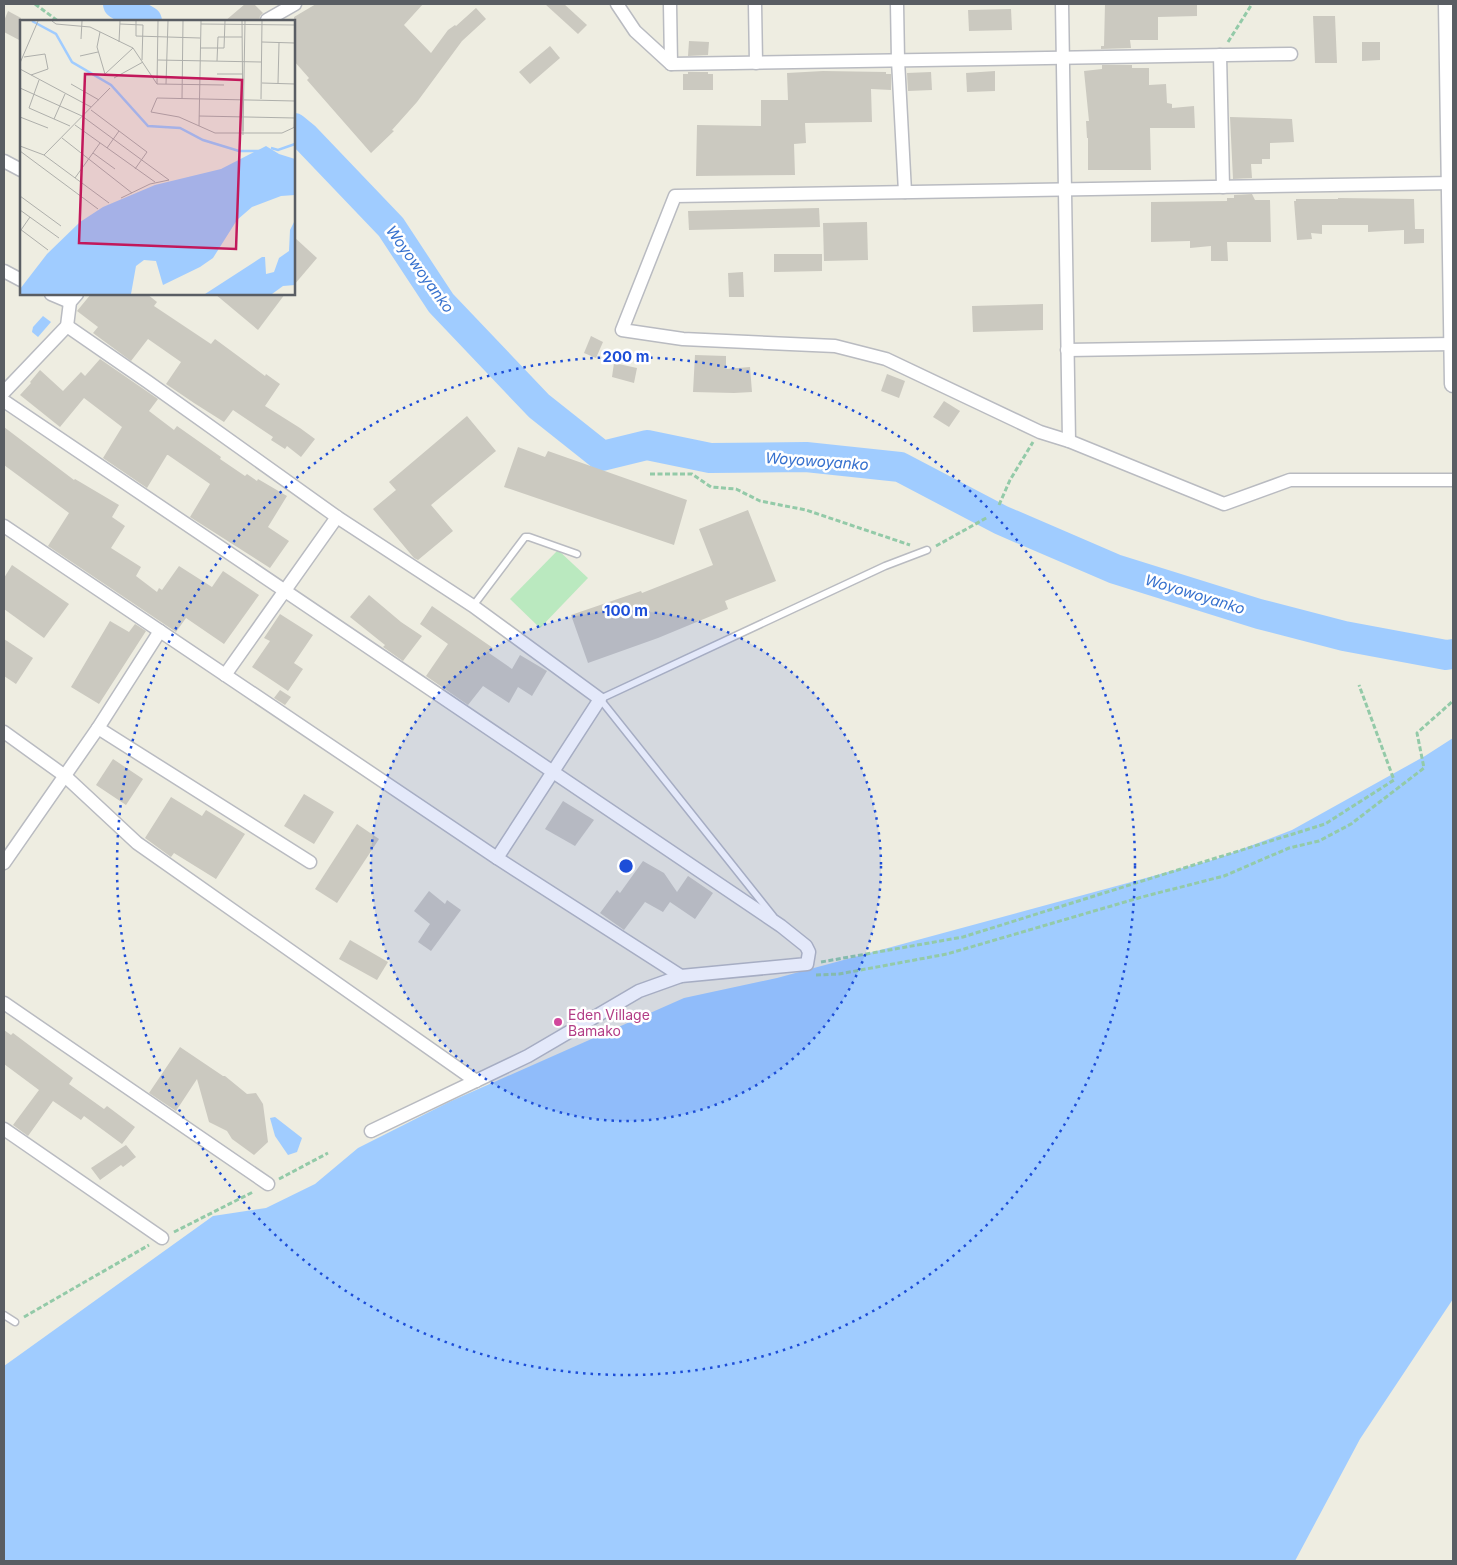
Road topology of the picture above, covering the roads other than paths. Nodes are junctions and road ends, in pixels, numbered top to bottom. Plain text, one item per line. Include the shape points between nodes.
1 (294, 4) edge
2 (617, 4) edge
3 (670, 4) edge
4 (755, 4) edge
5 (897, 4) edge
6 (1062, 4) edge
7 (1447, 4) edge
8 (267, 20) dead end
9 (1291, 54) dead end
10 (1220, 55) junction
11 (1063, 58) junction
12 (898, 60) junction
13 (756, 63) junction
14 (671, 64) junction
15 (4, 161) edge
16 (20, 169) edge
17 (1452, 183) edge
18 (1222, 187) junction
19 (1065, 189) junction
20 (905, 192) junction
21 (4, 271) edge
22 (20, 279) edge
23 (57, 295) edge
24 (74, 298) edge
25 (67, 326) junction
26 (1453, 344) edge
27 (1067, 350) junction
28 (1453, 384) edge
29 (4, 392) edge
30 (4, 401) edge
31 (1069, 441) junction
32 (1453, 480) edge
33 (337, 517) junction
34 (4, 526) edge
35 (927, 550) road end
36 (577, 554) dead end
37 (284, 590) junction
38 (473, 606) junction
39 (160, 631) junction
40 (225, 675) junction
41 (600, 699) junction
42 (98, 728) junction
43 (4, 732) edge
44 (553, 772) junction
45 (65, 776) junction
46 (496, 858) junction
47 (310, 862) dead end
48 (4, 864) edge
49 (781, 926) junction
50 (681, 976) junction
51 (4, 1003) edge
52 (476, 1081) junction
53 (4, 1128) edge
54 (372, 1131) dead end
55 (268, 1184) dead end
56 (162, 1238) dead end
57 (4, 1315) edge
58 (15, 1322) dead end

1 - 8 street
2 - 14 street via 635,31
3 - 14 street
4 - 13 street
5 - 12 street
6 - 11 street
7 - 17 street
9 - 10 street
10 - 11 street
10 - 18 street
11 - 12 street
11 - 19 street
12 - 13 street
12 - 20 street
13 - 14 street
15 - 16 street
17 - 18 street
17 - 26 street
18 - 19 street
19 - 20 street
19 - 27 street
20 - 31 street via 675,196 622,330 683,339 835,346 886,359 1040,432
21 - 22 street
23 - 24 street
24 - 25 street
25 - 29 street
25 - 33 street
26 - 27 street
26 - 28 street
27 - 31 street
30 - 37 street
31 - 32 street via 1224,504 1290,480
33 - 37 street
33 - 38 street
34 - 39 street
35 - 41 lane via 885,566
36 - 38 lane via 525,537
37 - 40 street
37 - 44 street
38 - 41 street
39 - 40 street
39 - 42 street
40 - 46 street
41 - 44 street
41 - 49 lane
42 - 45 street
42 - 47 street
43 - 45 street
44 - 46 street
44 - 49 street
45 - 48 street
45 - 52 street via 137,843
46 - 50 street
49 - 50 street via 806,946 809,952 807,964
50 - 52 street via 639,991 528,1056
51 - 55 street
52 - 54 street
53 - 56 street
57 - 58 lane

